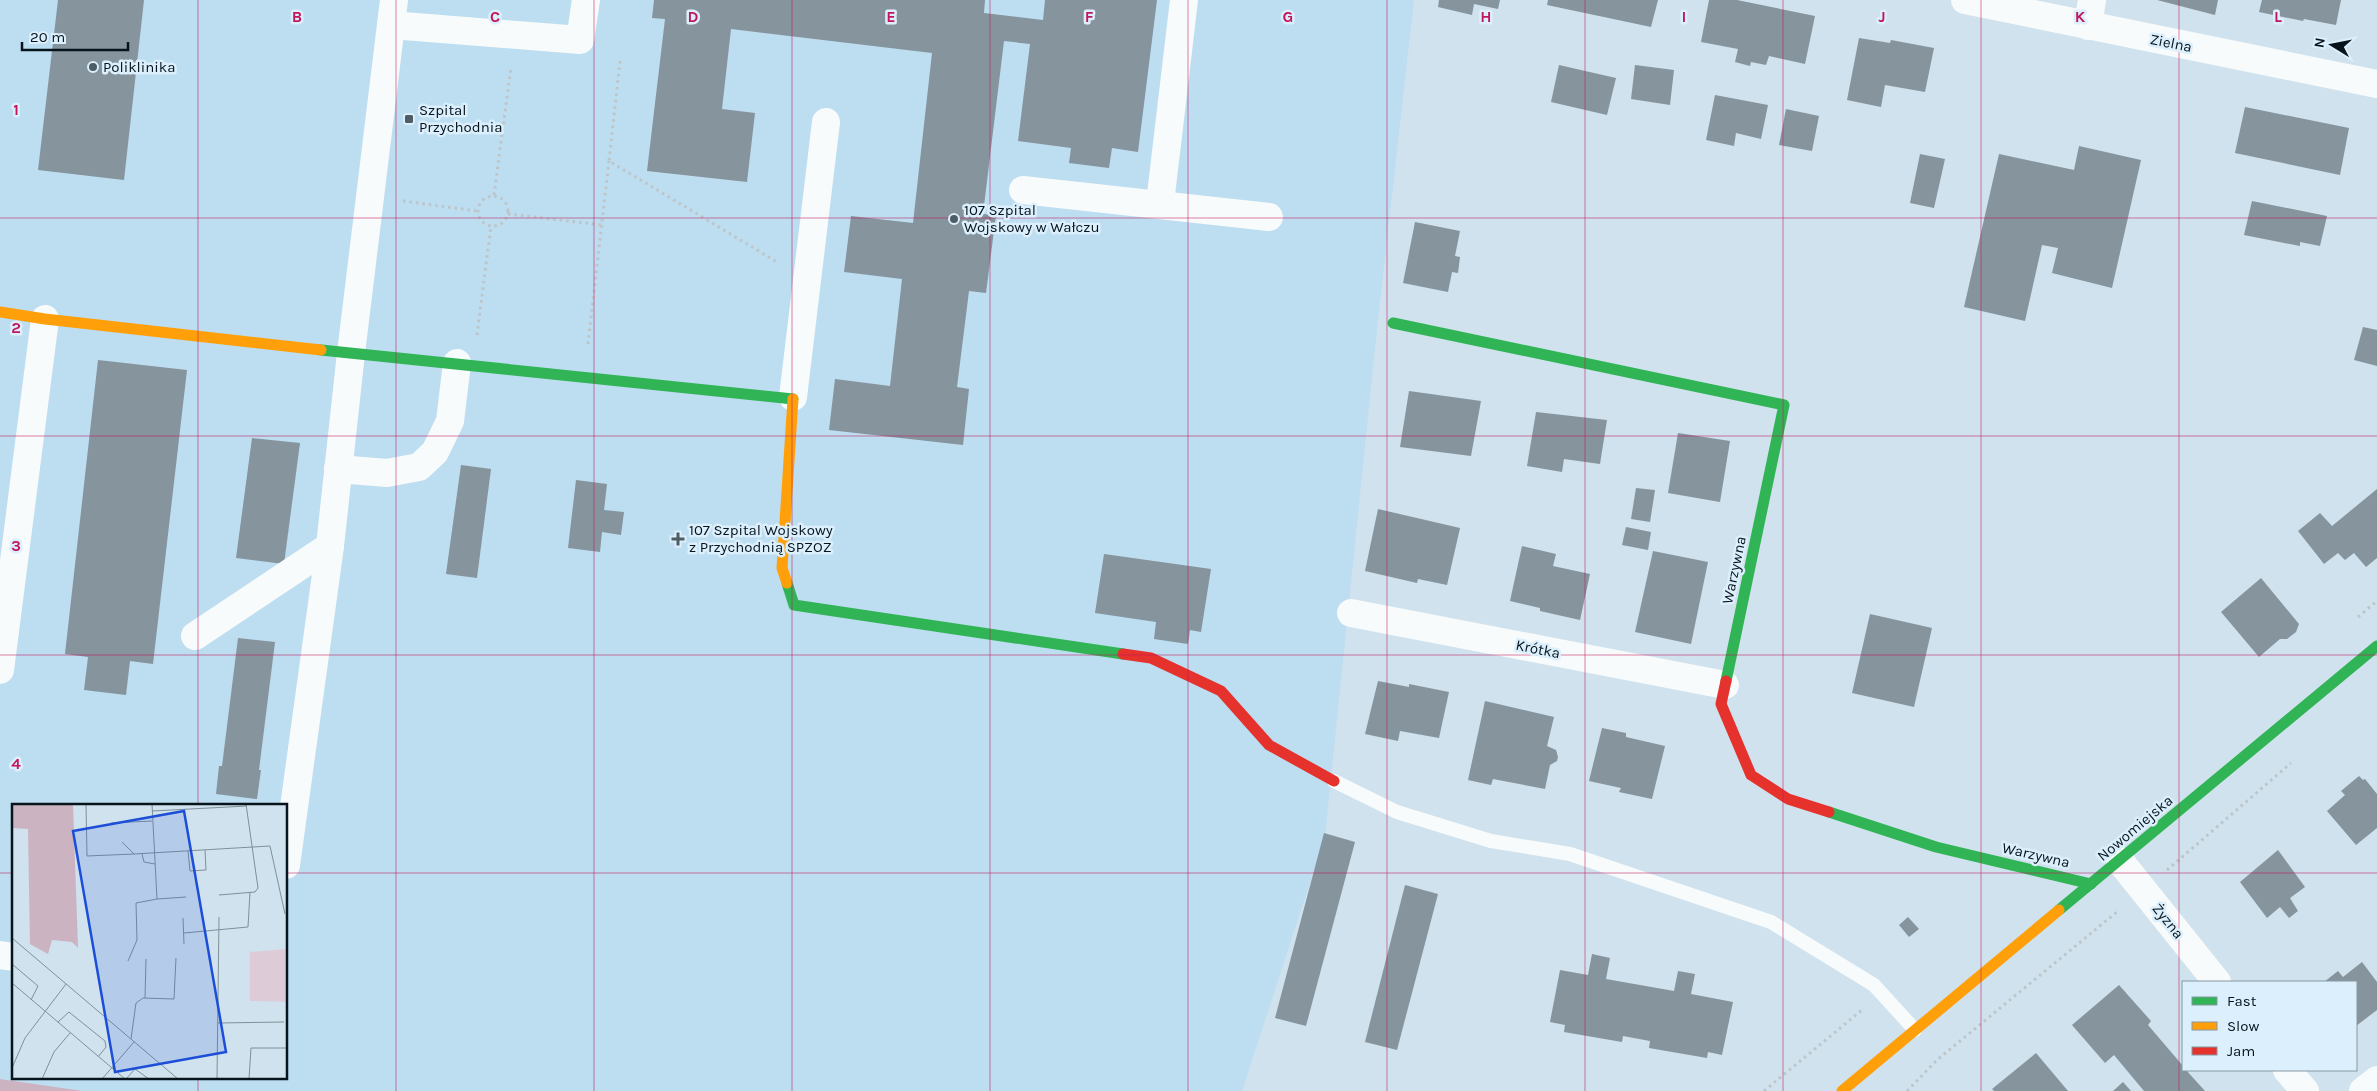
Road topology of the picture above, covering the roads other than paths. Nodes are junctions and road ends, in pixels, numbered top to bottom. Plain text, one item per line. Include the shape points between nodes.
1 (586, 0) edge
2 (1184, 0) edge
3 (1965, 0) edge
4 (393, 13) edge
5 (2090, 13) edge
6 (2377, 84) edge
7 (826, 122) dead end
8 (1023, 190) dead end
9 (1160, 203) junction
10 (1269, 217) dead end
11 (0, 312) edge
12 (45, 319) junction
13 (1393, 324) dead end
14 (351, 353) junction
15 (465, 364) junction
16 (793, 397) junction
17 (338, 469) junction
18 (330, 546) junction
19 (1351, 613) dead end
20 (195, 636) dead end
21 (2377, 646) edge
22 (0, 670) edge
23 (1725, 685) junction
24 (1334, 781) joint
25 (288, 851) edge
26 (2120, 860) junction
27 (2091, 884) junction
28 (2216, 981) edge
29 (1915, 1030) junction
30 (2289, 1071) edge
31 (2377, 1080) edge
32 (1842, 1091) edge
33 (2304, 1091) edge
34 (2363, 1091) edge

1 - 4 street via 580,40 515,35
2 - 9 street
3 - 5 street, Zielna
4 - 14 street
5 - 6 street, Zielna
7 - 16 street
8 - 9 street
9 - 10 street
11 - 12 street
12 - 14 street
12 - 22 street
13 - 23 street, Warzywna via 1784,405
14 - 15 street
14 - 17 street
15 - 16 street
15 - 17 street via 450,421 435,452 419,467 387,473
16 - 24 street via 782,568 794,606 1152,658 1221,691 1269,745
17 - 18 street
18 - 20 street
18 - 25 street
19 - 23 street, Krótka
21 - 26 street, Nowomiejska
23 - 27 street, Warzywna via 1721,704 1751,775 1788,800 1936,847
24 - 29 lane via 1397,812 1491,842 1570,854 1771,922 1874,985
26 - 27 street, Nowomiejska
26 - 28 street, Żyzna
27 - 29 street, Nowomiejska
29 - 32 street, Nowomiejska
30 - 33 street
31 - 34 street

